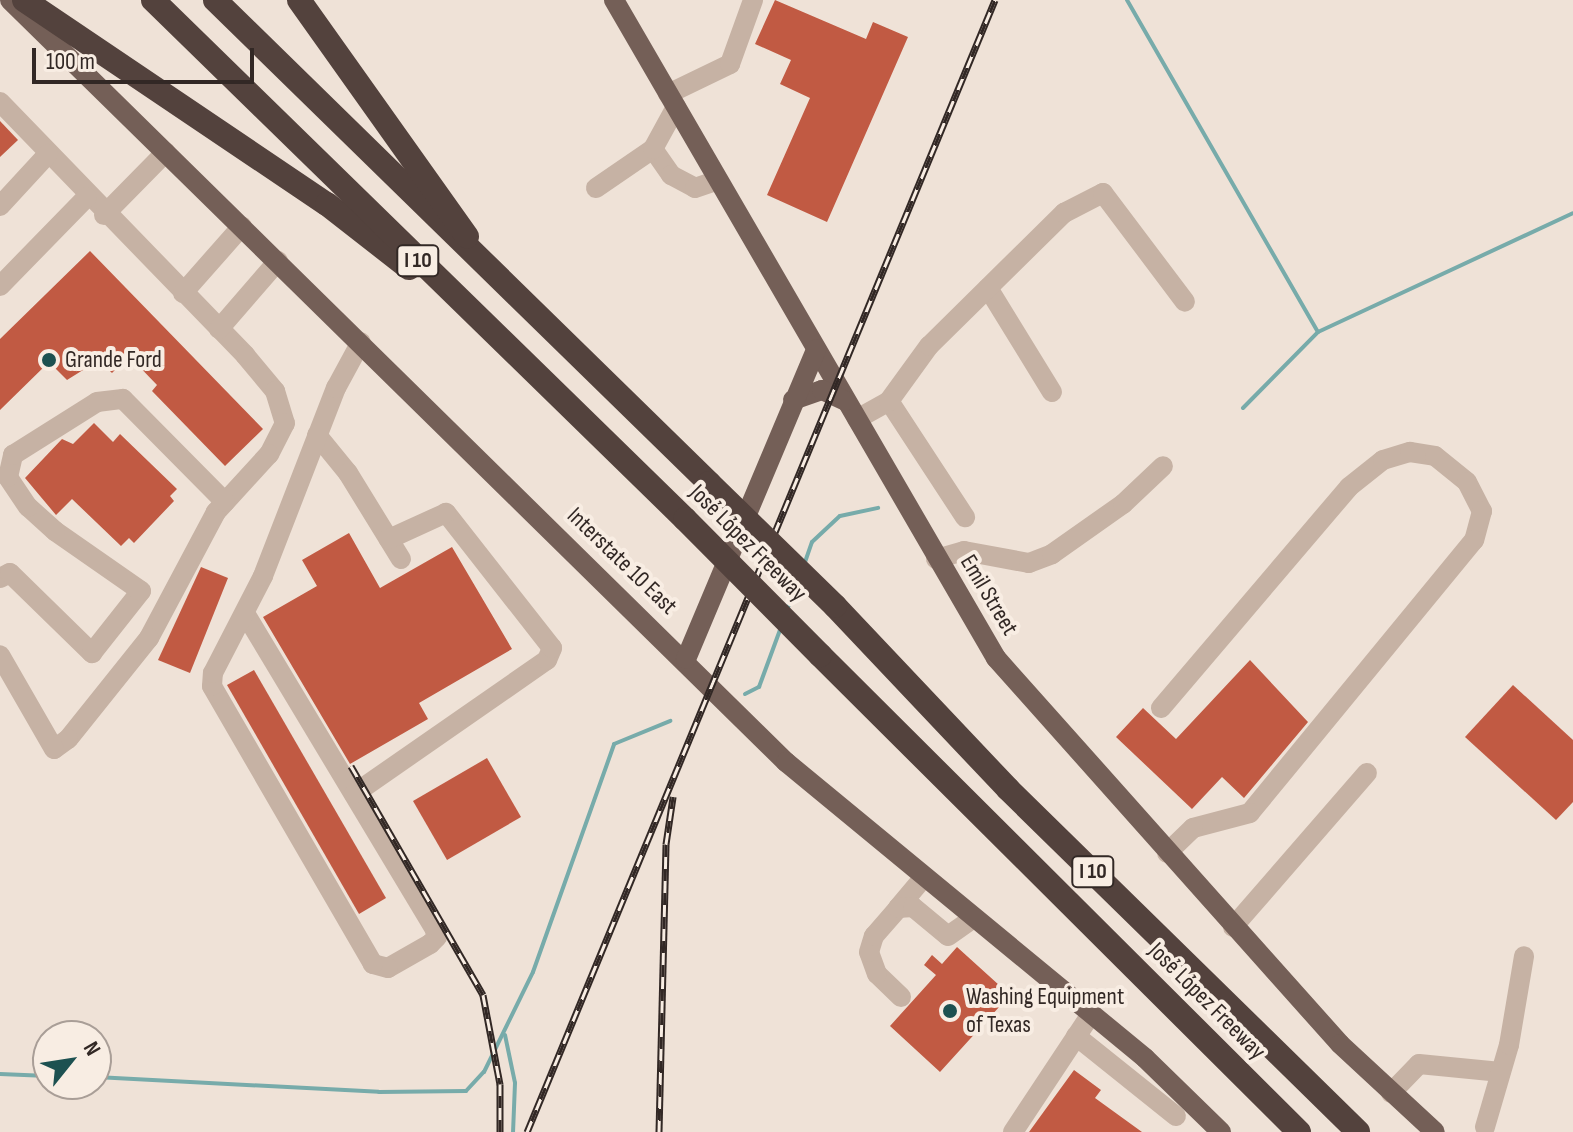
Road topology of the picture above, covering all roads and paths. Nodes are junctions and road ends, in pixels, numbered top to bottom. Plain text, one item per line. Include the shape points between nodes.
1 (10, 0) edge
2 (24, 0) edge
3 (153, 0) edge
4 (215, 0) edge
5 (299, 0) edge
6 (614, 0) edge
7 (753, 0) edge
8 (672, 101) junction
9 (0, 102) edge
10 (653, 149) junction
11 (166, 152) junction
12 (48, 154) junction
13 (718, 180) junction
14 (596, 188) dead end
15 (87, 197) junction
16 (0, 206) edge
17 (104, 215) junction
18 (242, 226) junction
19 (278, 261) junction
20 (2, 279) edge
21 (500, 284) junction
22 (988, 288) junction
23 (183, 293) junction
24 (1185, 302) dead end
25 (465, 306) junction
26 (219, 329) junction
27 (361, 342) junction
28 (816, 349) junction
29 (1052, 392) dead end
30 (793, 400) junction
31 (889, 401) junction
32 (852, 410) junction
33 (317, 435) junction
34 (1163, 466) dead end
35 (225, 502) junction
36 (965, 517) dead end
37 (389, 539) junction
38 (401, 559) dead end
39 (936, 559) junction
40 (0, 578) edge
41 (246, 615) junction
42 (0, 655) edge
43 (686, 659) junction
44 (1161, 708) dead end
45 (1367, 773) dead end
46 (354, 794) junction
47 (1167, 853) junction
48 (924, 877) junction
49 (898, 908) junction
50 (974, 918) junction
51 (1233, 927) junction
52 (1524, 956) dead end
53 (901, 997) dead end
54 (1091, 1014) junction
55 (1076, 1036) junction
56 (1501, 1072) junction
57 (1182, 1092) junction
58 (1391, 1093) junction
59 (1173, 1124) edge
60 (1481, 1130) edge
61 (1013, 1132) edge
62 (1221, 1132) edge
63 (1299, 1132) edge
64 (1358, 1132) edge
65 (1435, 1132) edge

1 - 11 main road, Interstate 10 East
2 - 25 highway via 327,204
3 - 25 highway, José López Freeway / I 10
4 - 21 highway, José López Freeway / I 10
5 - 21 highway
6 - 8 main road, Emil Street
7 - 8 lane via 730,64
8 - 10 lane
8 - 13 main road, Emil Street
9 - 12 lane
10 - 13 lane via 671,175 695,188
10 - 14 lane
11 - 17 lane
11 - 18 main road, Interstate 10 East
12 - 15 lane
12 - 16 lane
13 - 28 main road, Emil Street
15 - 17 lane
15 - 20 lane
17 - 23 lane
18 - 19 main road, Interstate 10 East
18 - 23 lane
19 - 26 lane
19 - 27 main road, Interstate 10 East
21 - 64 highway, José López Freeway / I 10, bridge via 835,606 1008,789
22 - 24 lane via 1064,213 1103,193
22 - 29 lane
22 - 31 lane via 929,346
23 - 26 lane
25 - 63 highway, José López Freeway / I 10, bridge
26 - 35 lane via 275,391 285,423 269,454
27 - 33 lane
27 - 43 main road, Interstate 10 East
28 - 30 main road
28 - 32 main road, Emil Street
30 - 32 main road via 822,390
30 - 43 main road
31 - 32 lane
31 - 36 lane
32 - 39 main road, Emil Street
33 - 37 lane
33 - 41 lane
34 - 39 lane via 1123,504 1052,554 1029,563 964,551
35 - 40 lane via 123,399 97,402 13,455 8,477 28,507 55,531 141,591 92,653 10,573
35 - 42 lane via 149,638 68,739 54,749
37 - 38 lane
37 - 46 lane via 446,513 552,648 547,660
39 - 47 main road, Emil Street via 1018,686
41 - 46 lane
41 - 46 lane via 213,673 212,686 379,969 437,937
43 - 48 main road, Interstate 10 East via 786,762
44 - 47 lane via 1349,487 1383,460 1410,452 1435,456 1467,482 1482,511 1474,540 1250,813 1193,828
45 - 51 lane
47 - 51 main road, Emil Street
48 - 49 lane
48 - 50 main road, Interstate 10 East
49 - 50 lane via 913,907 948,936
49 - 53 lane via 874,936 869,952 877,974
50 - 54 main road, Interstate 10 East
51 - 58 main road, Emil Street
52 - 56 lane
54 - 55 lane
54 - 57 main road, Interstate 10 East
55 - 59 lane
55 - 61 lane
56 - 58 lane via 1419,1064
56 - 60 lane
57 - 59 lane
57 - 62 main road, Interstate 10 East
58 - 65 main road, Emil Street

